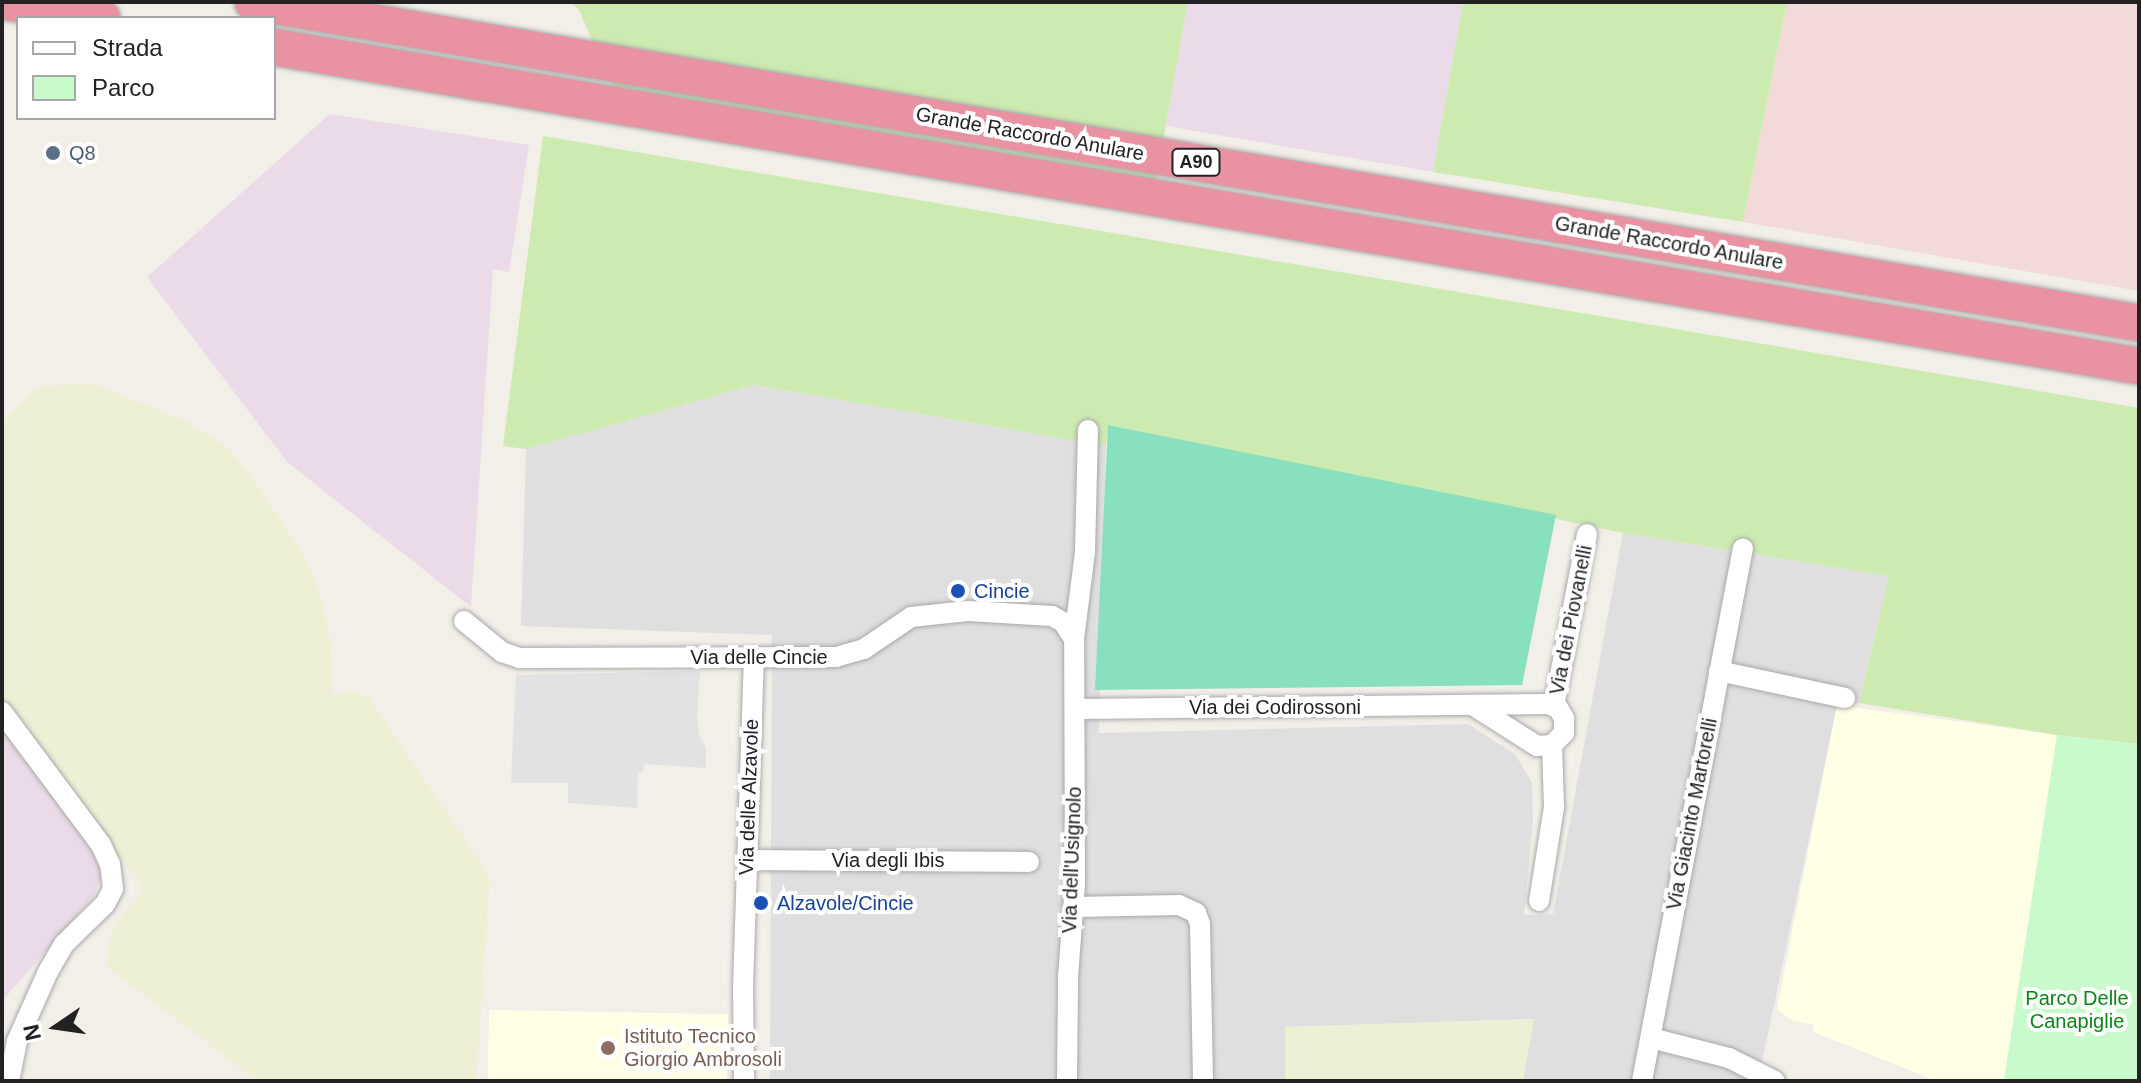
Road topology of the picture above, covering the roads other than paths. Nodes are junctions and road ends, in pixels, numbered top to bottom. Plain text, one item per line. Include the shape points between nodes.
1 (7, 2) edge
2 (253, 2) edge
3 (90, 16) edge
4 (276, 47) edge
5 (2139, 323) edge
6 (2139, 366) edge
7 (1088, 430) dead end
8 (1587, 534) dead end
9 (1743, 548) dead end
10 (464, 621) dead end
11 (1074, 639) junction
12 (754, 657) junction
13 (1719, 671) junction
14 (1845, 698) dead end
15 (1474, 706) junction
16 (1554, 706) junction
17 (1075, 709) junction
18 (2, 712) edge
19 (1552, 745) junction
20 (747, 860) junction
21 (1029, 862) dead end
22 (1539, 901) dead end
23 (1074, 907) junction
24 (1651, 1038) junction
25 (9, 1081) edge
26 (744, 1081) edge
27 (1067, 1081) edge
28 (1203, 1081) edge
29 (1642, 1081) edge
30 (1775, 1081) edge

1 - 3 highway
2 - 5 highway, Grande Raccordo Anulare / A90
4 - 6 highway, Grande Raccordo Anulare / A90
7 - 11 street via 1085,552
8 - 16 street, Via dei Piovanelli
9 - 13 street, Via Giacinto Martorelli
10 - 12 street, Via delle Cincie via 502,652 519,658
11 - 12 street, Via delle Cincie via 1063,622 1044,614 953,612 905,619 871,645 846,655
11 - 17 street, Via dell'Usignolo
12 - 20 street, Via delle Alzavole
13 - 14 street
13 - 24 street, Via Giacinto Martorelli
15 - 16 street, Via dei Codirossoni
15 - 17 street, Via dei Codirossoni
15 - 19 street via 1530,744
16 - 19 street, Via dei Piovanelli via 1565,723 1562,737
17 - 23 street, Via dell'Usignolo
18 - 25 street via 101,845 113,889 105,904 64,944 47,974 17,1041
19 - 22 street via 1554,807
20 - 21 street, Via degli Ibis
20 - 26 street, Via delle Alzavole
23 - 27 street, Via dell'Usignolo
23 - 28 street via 1179,905 1196,913
24 - 29 street, Via Giacinto Martorelli
24 - 30 street via 1729,1058

